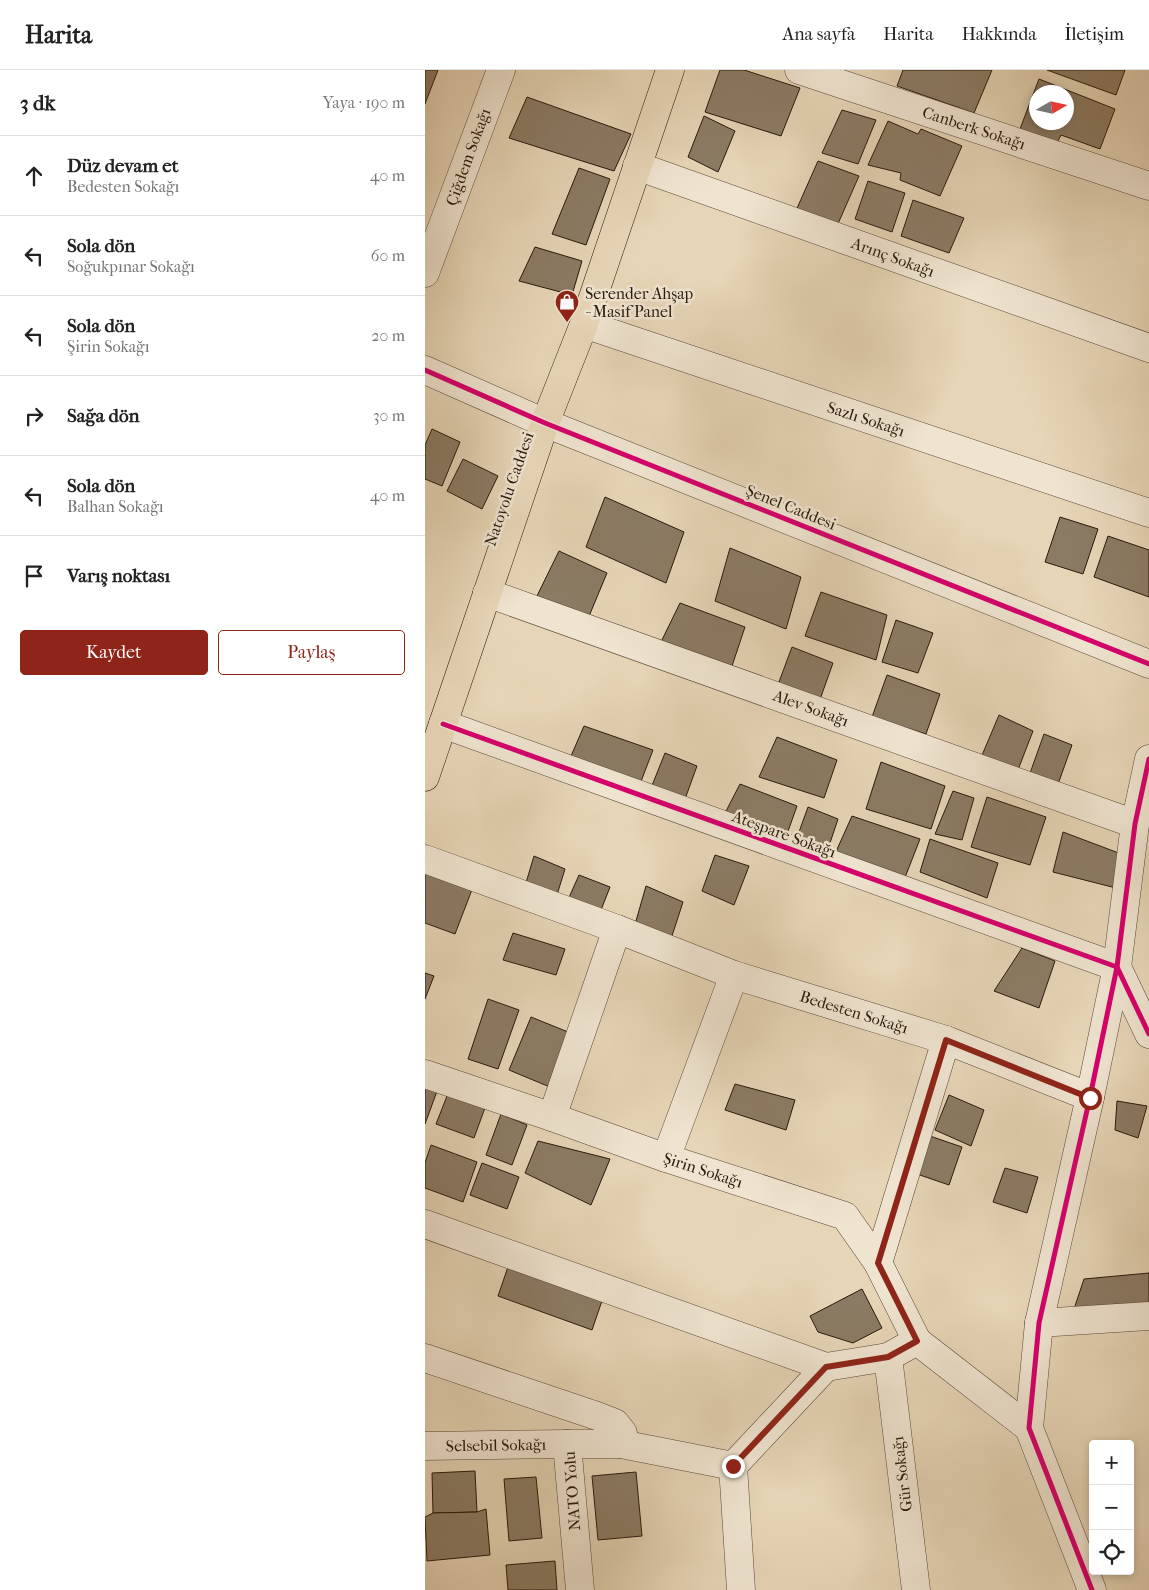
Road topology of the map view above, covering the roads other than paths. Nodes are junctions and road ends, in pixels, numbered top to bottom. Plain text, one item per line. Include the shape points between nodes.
1 (501, 70) edge
2 (671, 70) edge
3 (799, 70) edge
4 (637, 166) junction
5 (1149, 186) edge
6 (425, 273) edge
7 (584, 324) junction
8 (1149, 348) edge
9 (425, 370) edge
10 (545, 423) junction
11 (1149, 513) edge
12 (487, 593) junction
13 (1149, 664) edge
14 (443, 724) junction
15 (1149, 759) edge
16 (425, 777) edge
17 (1135, 824) junction
18 (425, 858) edge
19 (617, 929) junction
20 (1117, 968) junction
21 (734, 974) junction
22 (1149, 1034) edge
23 (946, 1040) junction
24 (425, 1074) edge
25 (1090, 1098) junction
26 (553, 1117) junction
27 (666, 1158) junction
28 (425, 1224) edge
29 (878, 1263) junction
30 (1149, 1316) edge
31 (1039, 1323) junction
32 (917, 1341) junction
33 (888, 1357) junction
34 (425, 1358) edge
35 (826, 1367) junction
36 (1029, 1428) junction
37 (567, 1444) junction
38 (621, 1444) junction
39 (425, 1446) edge
40 (733, 1466) junction
41 (580, 1590) edge
42 (741, 1590) edge
43 (916, 1590) edge
44 (1092, 1590) edge

1 - 6 street, Çiğdem Sokağı
2 - 4 main road, Natoyolu Caddesi
3 - 5 street, Canberk Sokağı
4 - 7 main road, Natoyolu Caddesi
4 - 8 street, Arınç Sokağı
7 - 10 main road, Natoyolu Caddesi
7 - 11 street, Sazlı Sokağı
9 - 10 street, Şenel Caddesi
10 - 12 main road, Natoyolu Caddesi
10 - 13 street, Şenel Caddesi
12 - 14 main road, Natoyolu Caddesi
12 - 17 street, Alev Sokağı
14 - 16 main road, Natoyolu Caddesi
14 - 20 street, Ateşpare Sokağı
15 - 17 street
17 - 20 street
18 - 19 street, Bedesten Sokağı
19 - 21 street, Bedesten Sokağı
19 - 26 street
20 - 22 street
20 - 25 street
21 - 23 street, Bedesten Sokağı
21 - 27 street
23 - 25 street, Bedesten Sokağı
23 - 29 street
24 - 26 street, Şirin Sokağı
25 - 31 street
26 - 27 street, Şirin Sokağı
27 - 29 street, Şirin Sokağı via 845,1216
28 - 35 street
29 - 32 street, Şirin Sokağı
30 - 31 street
31 - 36 street
32 - 33 street
32 - 36 street
33 - 35 street
33 - 43 street, Gür Sokağı
34 - 38 street via 615,1423 623,1433
35 - 40 street
36 - 44 street
37 - 38 street, NATO Yolu
37 - 39 street, Selsebil Sokağı
37 - 41 street, NATO Yolu
38 - 40 street, NATO Yolu
40 - 42 street

